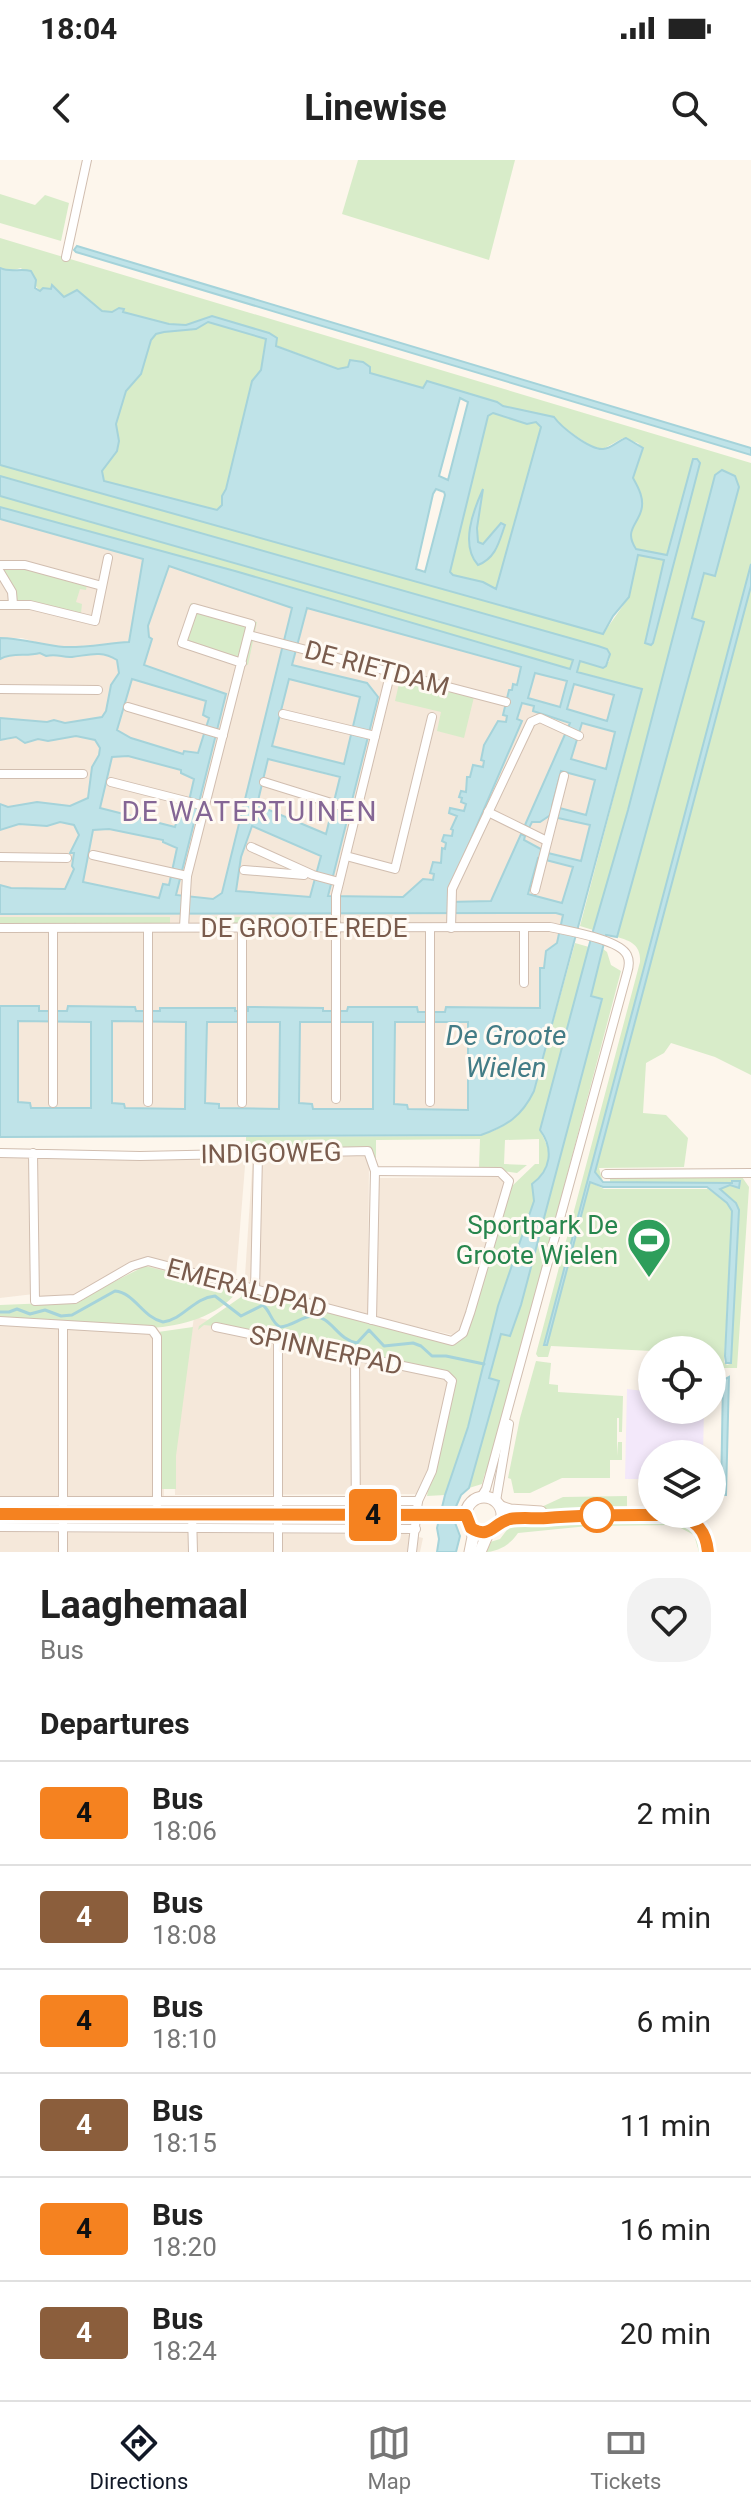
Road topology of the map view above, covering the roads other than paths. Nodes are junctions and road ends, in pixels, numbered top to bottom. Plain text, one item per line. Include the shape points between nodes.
1 (87, 160) edge
2 (66, 257) dead end
3 (108, 558) dead end
4 (0, 565) edge
5 (0, 572) edge
6 (102, 586) junction
7 (13, 604) junction
8 (0, 605) edge
9 (249, 635) junction
10 (242, 663) junction
11 (391, 671) junction
12 (0, 689) edge
13 (98, 690) dead end
14 (506, 702) dead end
15 (128, 707) dead end
16 (283, 714) dead end
17 (432, 717) dead end
18 (220, 734) junction
19 (373, 736) junction
20 (579, 736) dead end
21 (0, 774) edge
22 (83, 774) dead end
23 (564, 776) dead end
24 (111, 782) dead end
25 (264, 782) dead end
26 (203, 806) junction
27 (354, 810) junction
28 (488, 812) junction
29 (546, 845) junction
30 (251, 847) dead end
31 (93, 855) dead end
32 (346, 856) junction
33 (0, 857) edge
34 (67, 858) dead end
35 (244, 870) dead end
36 (313, 875) junction
37 (185, 876) junction
38 (337, 882) junction
39 (535, 890) dead end
40 (337, 922) junction
41 (184, 927) junction
42 (242, 927) junction
43 (0, 928) edge
44 (53, 928) junction
45 (148, 928) junction
46 (451, 928) junction
47 (430, 929) junction
48 (524, 929) junction
49 (524, 983) dead end
50 (336, 1099) dead end
51 (148, 1102) dead end
52 (430, 1102) dead end
53 (53, 1103) dead end
54 (242, 1103) dead end
55 (0, 1153) edge
56 (33, 1153) junction
57 (258, 1155) junction
58 (375, 1171) junction
59 (751, 1173) edge
60 (606, 1174) dead end
61 (255, 1291) junction
62 (372, 1320) junction
63 (0, 1321) edge
64 (63, 1325) junction
65 (216, 1327) dead end
66 (278, 1340) junction
67 (355, 1357) junction
68 (513, 1399) junction
69 (481, 1497) junction
70 (0, 1501) edge
71 (63, 1501) junction
72 (157, 1501) junction
73 (418, 1501) junction
74 (278, 1502) junction
75 (356, 1502) junction
76 (498, 1504) junction
77 (157, 1513) junction
78 (192, 1513) junction
79 (0, 1514) edge
80 (63, 1514) junction
81 (278, 1514) junction
82 (356, 1514) junction
83 (422, 1515) junction
84 (461, 1515) junction
85 (565, 1515) junction
86 (501, 1523) junction
87 (0, 1527) edge
88 (64, 1527) junction
89 (193, 1527) junction
90 (279, 1527) junction
91 (356, 1528) junction
92 (471, 1528) junction
93 (416, 1529) junction
94 (488, 1533) junction
95 (63, 1552) edge
96 (193, 1552) edge
97 (278, 1552) edge
98 (412, 1552) edge
99 (470, 1552) edge
100 (480, 1552) edge
101 (708, 1552) edge

1 - 2 street
3 - 6 street
4 - 6 street via 25,565
5 - 7 street
6 - 7 street via 95,621
7 - 8 street
9 - 10 street
9 - 10 street via 251,624 194,608 182,643
9 - 11 street, DE RIETDAM
10 - 18 street
11 - 14 street, DE RIETDAM
11 - 19 street
12 - 13 street
15 - 18 street
16 - 19 street
17 - 32 street via 395,869
18 - 26 street
19 - 27 street
20 - 28 street via 531,716
21 - 22 street
23 - 29 street
24 - 26 street
25 - 27 street
26 - 37 street
27 - 32 street
28 - 29 street
28 - 46 street via 451,895
29 - 39 street
30 - 36 street
31 - 37 street
32 - 38 street
33 - 34 street
35 - 36 street
36 - 38 street
37 - 41 street
38 - 40 street
40 - 42 street, DE GROOTE REDE
40 - 47 street, DE GROOTE REDE
40 - 50 street
41 - 42 street, DE GROOTE REDE
41 - 45 street, DE GROOTE REDE
42 - 54 street
43 - 44 street, DE GROOTE REDE
44 - 45 street, DE GROOTE REDE
44 - 53 street
45 - 51 street
46 - 47 street, DE GROOTE REDE
46 - 48 street, DE GROOTE REDE
47 - 52 street
48 - 49 street
48 - 68 street, DE GROOTE REDE via 555,928 605,941 625,951 628,969
55 - 56 street, INDIGOWEG
56 - 57 street, INDIGOWEG
56 - 61 street, EMERALDPAD via 35,1301 75,1299 148,1261
57 - 58 street, INDIGOWEG via 368,1151
57 - 61 street
58 - 62 street
58 - 62 street, INDIGOWEG via 500,1172 509,1181 460,1337 452,1341
59 - 60 street
61 - 62 street, EMERALDPAD
63 - 64 street
64 - 71 street
64 - 72 street via 152,1330 157,1337
65 - 66 street, SPINNERPAD
66 - 67 street, SPINNERPAD
66 - 74 street
67 - 73 street, SPINNERPAD via 446,1375 452,1381 432,1471
67 - 75 street
68 - 69 street
68 - 76 street
69 - 76 street
69 - 84 street
70 - 71 street
71 - 72 street
71 - 80 street
72 - 74 street
72 - 77 street
73 - 75 street
73 - 83 street
74 - 75 street
74 - 81 street
75 - 82 street
76 - 85 street
76 - 86 street
77 - 78 street
77 - 80 street
78 - 81 street
78 - 89 street
79 - 80 street
80 - 88 street
81 - 82 street
81 - 90 street
82 - 83 street
82 - 91 street
83 - 84 street
83 - 93 street
84 - 92 street
85 - 86 street
85 - 101 street via 682,1516 702,1530
86 - 94 street
87 - 88 street
88 - 89 street
88 - 95 street
89 - 90 street
89 - 96 street
90 - 91 street
90 - 97 street
91 - 93 street
92 - 94 street
92 - 99 street
93 - 98 street
94 - 100 street

